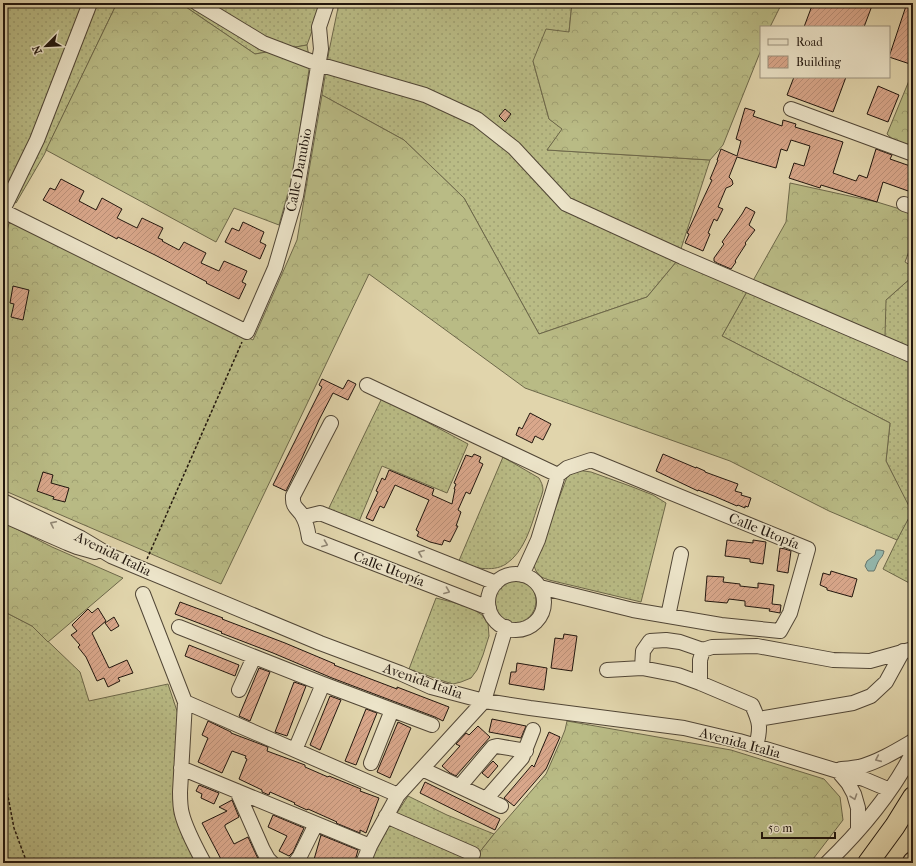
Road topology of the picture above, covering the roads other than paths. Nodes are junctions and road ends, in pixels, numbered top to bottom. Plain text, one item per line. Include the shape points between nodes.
1 (90, 3) edge
2 (197, 3) edge
3 (327, 3) edge
4 (318, 64) junction
5 (790, 109) dead end
6 (913, 154) edge
7 (3, 210) edge
8 (913, 356) edge
9 (367, 384) dead end
10 (331, 423) dead end
11 (558, 475) junction
12 (3, 501) edge
13 (3, 515) edge
14 (304, 517) junction
15 (681, 554) dead end
16 (111, 556) junction
17 (522, 575) junction
18 (496, 582) junction
19 (540, 587) junction
20 (143, 594) dead end
21 (489, 608) junction
22 (668, 616) junction
23 (506, 627) junction
24 (179, 628) dead end
25 (703, 650) junction
26 (908, 650) edge
27 (254, 657) junction
28 (642, 668) junction
29 (607, 670) dead end
30 (700, 683) junction
31 (323, 684) junction
32 (239, 690) dead end
33 (484, 700) junction
34 (185, 702) junction
35 (392, 710) junction
36 (758, 719) junction
37 (432, 725) dead end
38 (534, 730) dead end
39 (913, 741) edge
40 (756, 746) junction
41 (295, 750) junction
42 (526, 751) junction
43 (913, 752) edge
44 (371, 763) dead end
45 (181, 768) junction
46 (422, 769) junction
47 (836, 770) junction
48 (460, 786) junction
49 (890, 790) junction
50 (236, 791) junction
51 (398, 795) junction
52 (913, 797) edge
53 (486, 799) junction
54 (501, 806) dead end
55 (386, 816) junction
56 (316, 824) junction
57 (858, 830) junction
58 (370, 846) junction
59 (473, 854) dead end
60 (204, 863) edge
61 (272, 863) edge
62 (295, 863) edge
63 (363, 863) edge
64 (827, 863) edge
65 (868, 863) edge

1 - 7 street via 37,140
2 - 4 street via 262,43
3 - 4 street, Calle Danubio via 319,27 321,49
4 - 7 street, Calle Danubio via 296,196 275,268 247,332
4 - 8 street via 425,95 477,119 514,148 566,204 682,257
5 - 6 street
9 - 11 street
10 - 14 street, Calle Utopía via 293,496 295,508
11 - 17 street via 538,540
11 - 22 street, Calle Utopía via 567,468 591,460 808,549 790,613 780,631
16 -> 12 street, Avenida Italia via 92,544
13 - 16 street via 77,547
18 -> 14 street, Calle Utopía via 320,513
14 -> 21 street, Calle Utopía via 310,538
15 - 22 street
16 - 33 street, Avenida Italia via 306,638 431,687
17 - 18 street via 508,575
17 - 19 street via 534,580
18 - 21 street via 490,593
19 - 22 street, Calle Utopía
19 - 23 street via 544,605 542,614 536,622 520,630
20 - 34 street
21 - 23 street via 494,620
23 - 33 street
24 - 27 street
25 - 26 street via 712,647 757,646 833,660 870,661
25 - 28 street via 680,642 650,641 643,651
25 - 30 street via 700,660
26 - 36 street via 886,682 871,696 853,703
27 - 31 street
27 - 32 street
28 - 29 street
28 - 30 street via 678,675
30 - 36 street via 752,705
31 - 35 street
31 - 41 street
33 - 40 street, Avenida Italia via 684,728
33 - 46 street
34 - 41 street
34 - 45 street
35 - 37 street
35 - 44 street
36 - 40 street
38 - 42 street
39 -> 47 street via 860,767
40 - 47 street, Avenida Italia
41 - 51 street
42 - 48 street via 493,747
42 - 53 street
43 - 49 street
45 - 50 street
45 - 60 street via 182,815
46 - 48 street
46 - 51 street
47 - 49 street, Avenida Italia
47 -> 57 street via 848,782 854,794 858,808
48 - 53 street
49 - 57 street via 876,811
50 - 56 street
50 - 61 street via 263,850
51 - 55 street
52 - 65 highway
53 - 54 street
55 - 58 street
55 - 59 street
56 - 58 street
56 - 62 street
57 - 64 street
58 - 63 street

